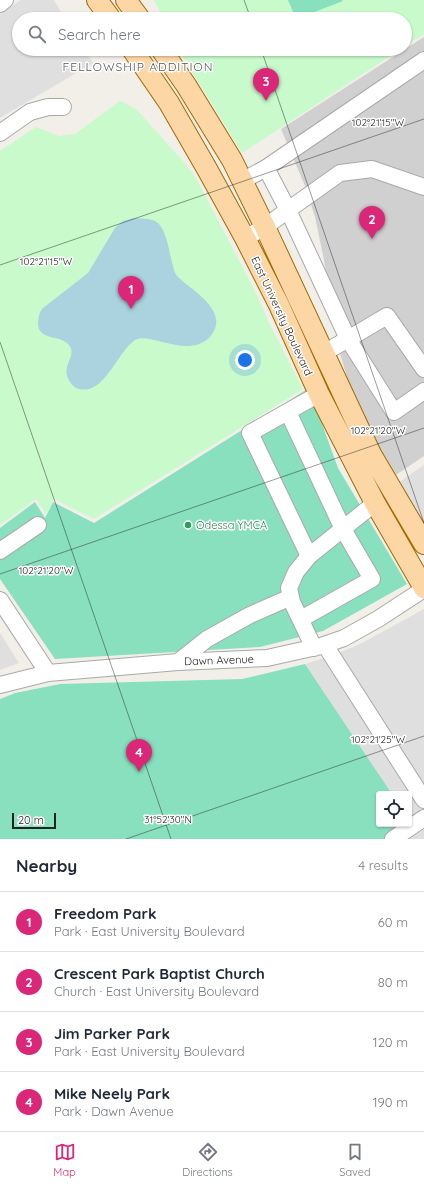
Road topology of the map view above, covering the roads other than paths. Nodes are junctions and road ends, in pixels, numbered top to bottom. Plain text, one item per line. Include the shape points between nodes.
1 (5, 0) edge
2 (98, 0) edge
3 (126, 0) edge
4 (0, 4) edge
5 (106, 12) edge
6 (135, 12) edge
7 (137, 56) edge
8 (166, 56) edge
9 (424, 60) edge
10 (63, 107) dead end
11 (0, 133) edge
12 (266, 168) junction
13 (242, 181) junction
14 (424, 187) edge
15 (288, 210) junction
16 (265, 227) junction
17 (244, 238) junction
18 (348, 339) junction
19 (324, 353) junction
20 (424, 369) edge
21 (424, 391) edge
22 (319, 394) junction
23 (288, 412) junction
24 (375, 504) junction
25 (38, 526) dead end
26 (344, 529) junction
27 (424, 544) edge
28 (0, 551) edge
29 (310, 556) junction
30 (424, 589) edge
31 (291, 597) junction
32 (0, 600) edge
33 (301, 619) junction
34 (319, 646) junction
35 (178, 662) junction
36 (48, 673) junction
37 (0, 685) edge
38 (424, 800) edge
39 (424, 818) edge
40 (393, 839) edge

1 - 4 street
2 - 5 main road
3 - 6 main road
7 - 17 main road, East University Boulevard via 169,103 208,169
8 - 13 main road, East University Boulevard via 232,160
9 - 12 street
10 - 11 street via 48,107 30,112
12 - 13 street
12 - 15 street
13 - 16 main road, East University Boulevard
14 - 15 street via 372,169 340,173
15 - 16 street
15 - 18 street
16 - 17 street
16 - 19 main road, East University Boulevard
17 - 22 main road, East University Boulevard via 279,305
18 - 19 street
18 - 20 street via 387,316
18 - 21 street via 394,412
19 - 27 main road, East University Boulevard via 371,454
22 - 23 street
22 - 24 main road, East University Boulevard
23 - 26 street
23 - 29 street via 250,433
24 - 26 street
24 - 30 main road, East University Boulevard
25 - 28 street
26 - 29 street
26 - 33 street via 372,579
29 - 31 street via 296,572 289,588
30 - 34 street, Dawn Avenue via 344,638
31 - 33 street
31 - 35 street via 250,615 207,639
32 - 36 street
33 - 34 street
34 - 35 street, Dawn Avenue via 267,658
34 - 38 street
35 - 36 street, Dawn Avenue
36 - 37 street, Dawn Avenue
39 - 40 street

